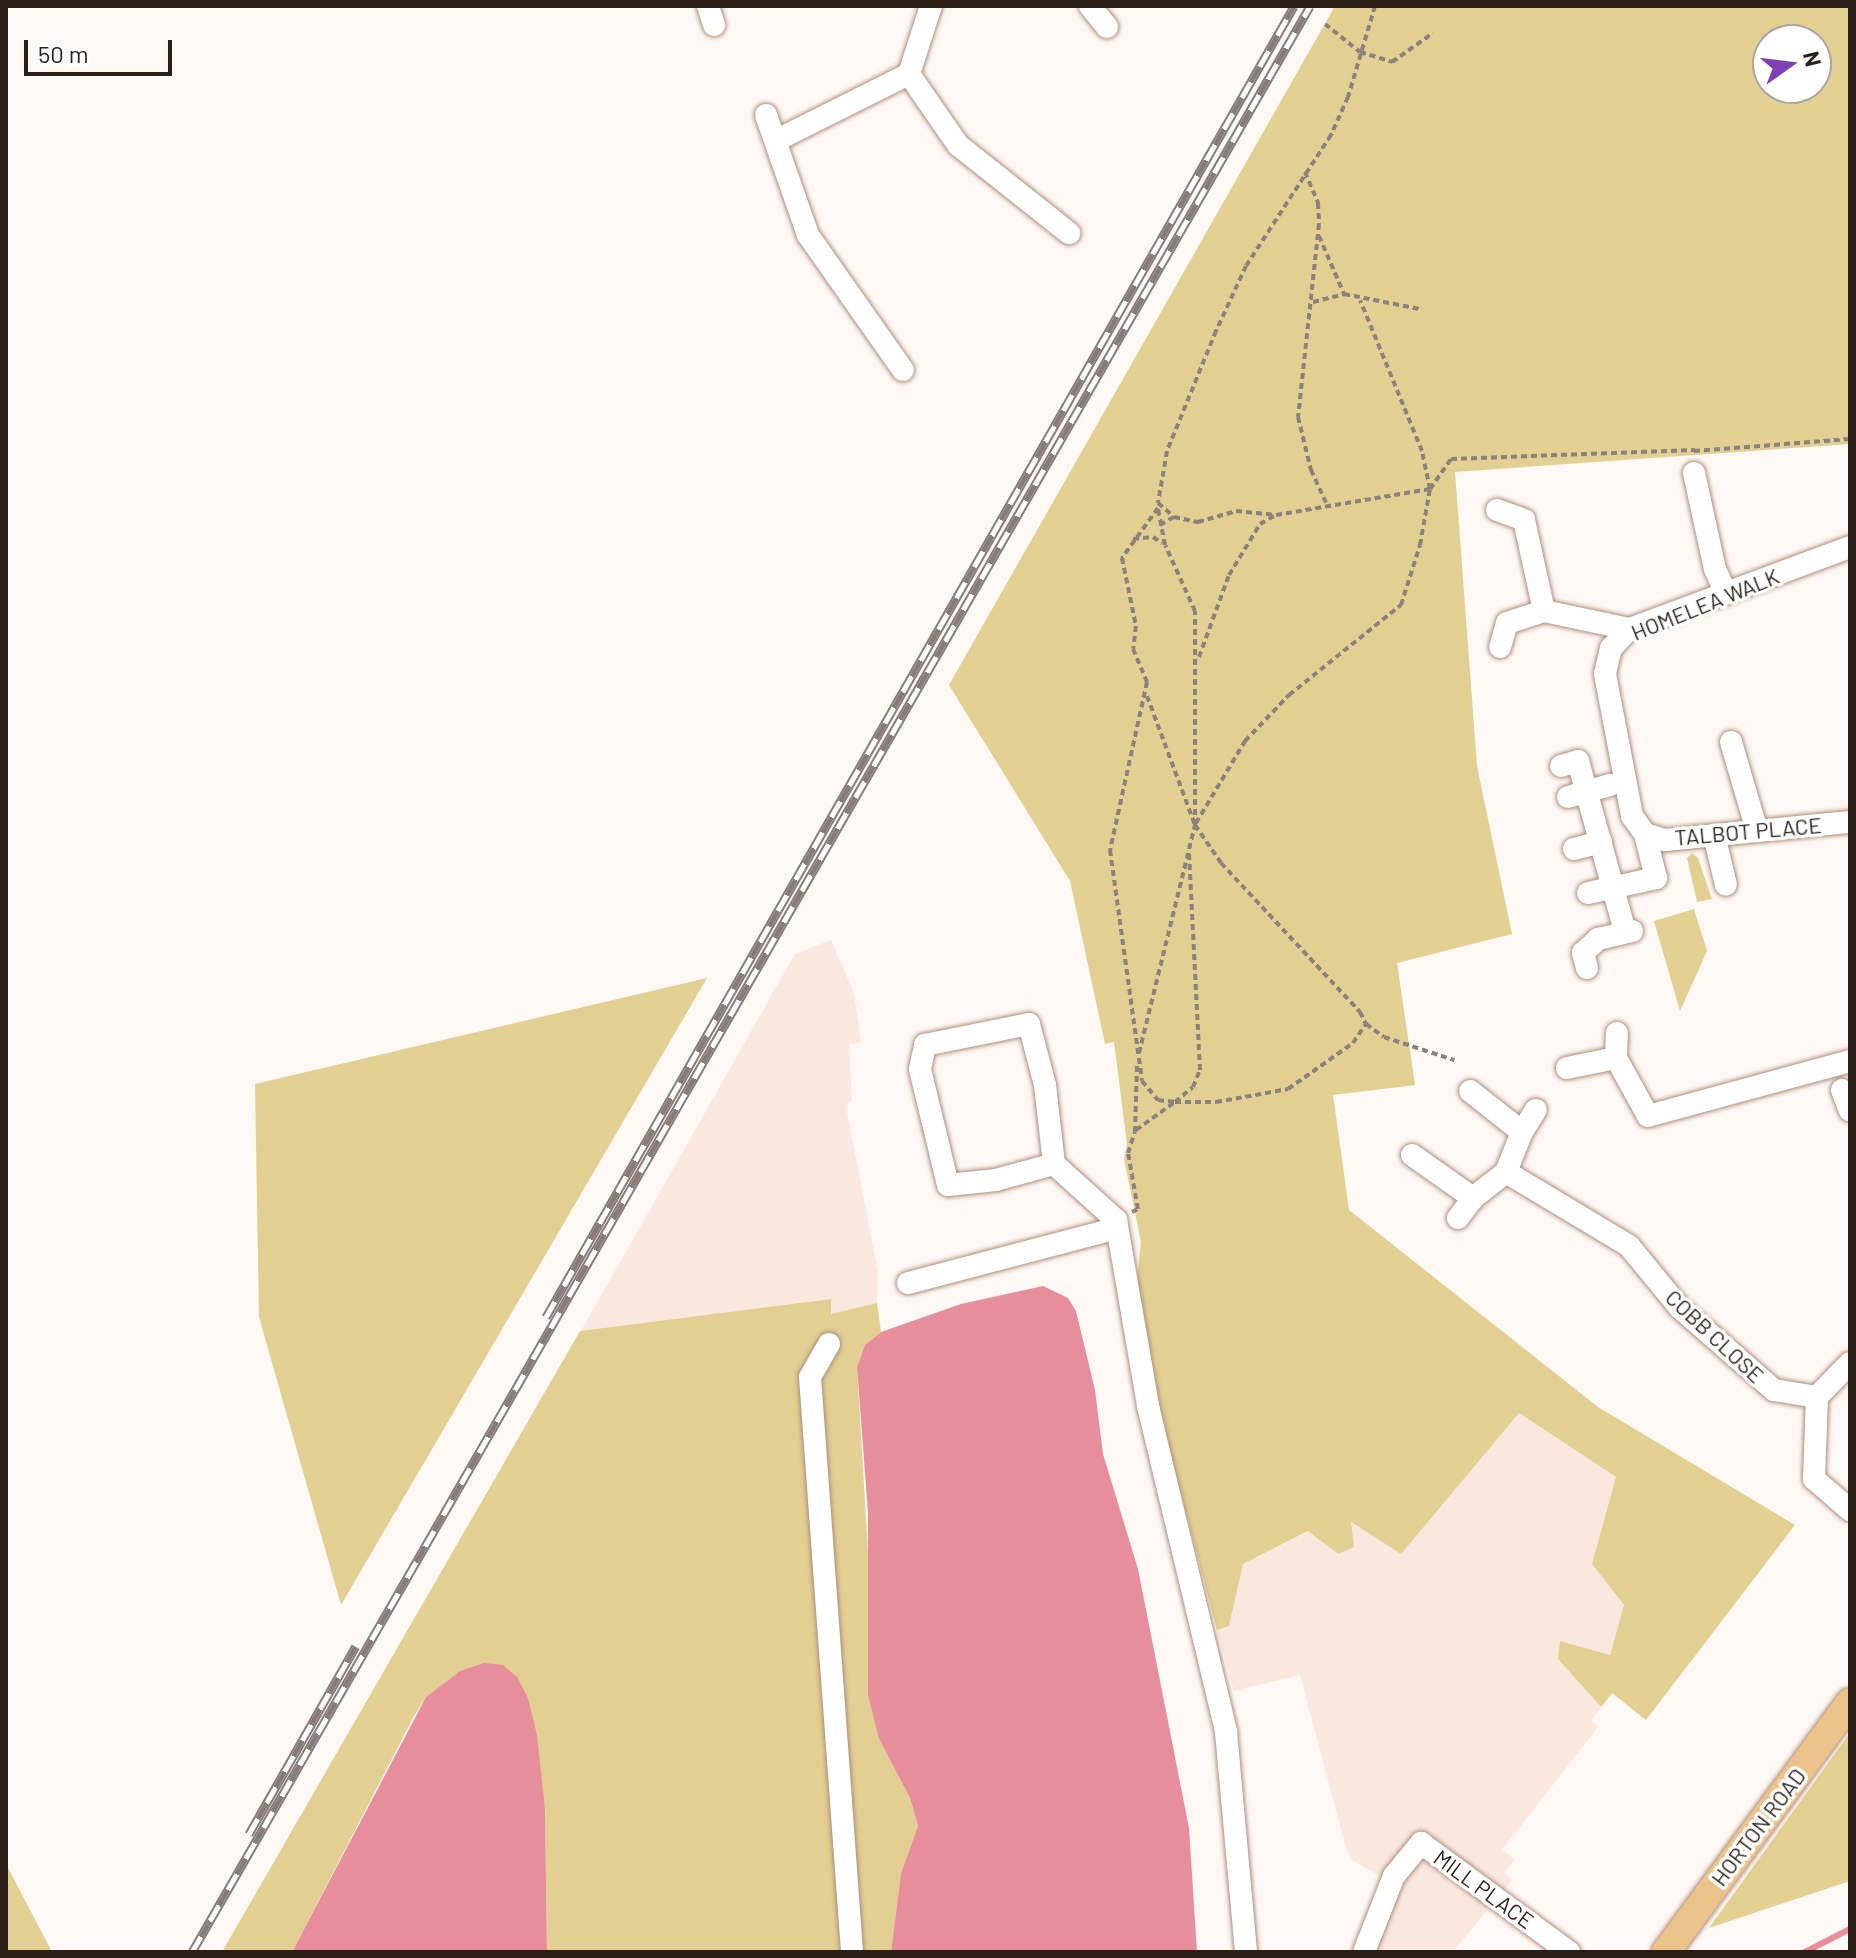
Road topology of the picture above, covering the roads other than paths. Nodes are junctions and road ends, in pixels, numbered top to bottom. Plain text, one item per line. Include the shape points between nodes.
1 (931, 6) edge
2 (1090, 6) edge
3 (1107, 27) dead end
4 (909, 74) junction
5 (766, 115) dead end
6 (777, 140) junction
7 (1069, 233) dead end
8 (903, 370) dead end
9 (1694, 473) road end
10 (1497, 510) dead end
11 (1850, 547) edge
12 (1726, 594) junction
13 (1544, 611) junction
14 (1629, 629) junction
15 (1500, 647) dead end
16 (1731, 742) dead end
17 (1615, 745) joint
18 (1569, 763) dead end
19 (1610, 785) dead end
20 (1577, 794) junction
21 (1850, 822) edge
22 (1757, 831) junction
23 (1645, 834) junction
24 (1714, 835) junction
25 (1601, 842) junction
26 (1574, 849) dead end
27 (1726, 885) dead end
28 (1614, 887) junction
29 (1588, 893) dead end
30 (1587, 968) dead end
31 (1617, 1033) dead end
32 (1616, 1058) junction
33 (1850, 1061) edge
34 (1567, 1068) dead end
35 (1470, 1091) dead end
36 (1536, 1110) dead end
37 (1522, 1132) junction
38 (1412, 1155) dead end
39 (1054, 1164) junction
40 (1506, 1172) junction
41 (1473, 1198) junction
42 (1458, 1218) dead end
43 (1116, 1224) junction
44 (908, 1283) dead end
45 (829, 1344) dead end
46 (1850, 1363) edge
47 (1817, 1397) junction
48 (1850, 1510) edge
49 (1850, 1702) edge
50 (852, 1952) edge
51 (1246, 1952) edge
52 (1364, 1952) edge
53 (1569, 1952) edge
54 (1666, 1952) edge

1 - 4 street
2 - 3 street
4 - 6 street
4 - 7 street via 958,145
5 - 6 street
6 - 8 street via 808,235
9 - 12 street via 1715,569
10 - 13 street via 1524,520
11 - 12 street, HOMELEA WALK
12 - 14 street, HOMELEA WALK
13 - 14 street
13 - 15 street via 1507,623
14 - 17 street, HOMELEA WALK via 1611,648 1605,674
16 - 22 street
17 - 23 street, TALBOT PLACE via 1632,816
18 - 20 street
19 - 20 street
20 - 25 street
21 - 22 street, TALBOT PLACE
22 - 24 street, TALBOT PLACE
23 - 24 street, TALBOT PLACE via 1665,840
23 - 28 street via 1656,878
24 - 27 street
25 - 26 street
25 - 28 street
28 - 29 street
28 - 30 street via 1628,932 1598,939 1583,953
31 - 32 street
32 - 33 street via 1648,1116
32 - 34 street
35 - 37 street
36 - 37 street
37 - 40 street
38 - 41 street
39 - 39 street via 996,1180 948,1185 920,1069 925,1045 1029,1024 1045,1085
39 - 43 street
40 - 41 street
40 - 47 street, COBB CLOSE via 1629,1246 1680,1308 1774,1390
41 - 42 street
43 - 44 street
43 - 51 street via 1148,1406 1226,1732
45 - 50 street via 810,1377
46 - 47 street
47 - 48 street via 1814,1479
49 - 54 main road, HORTON ROAD
52 - 53 street, MILL PLACE via 1394,1876 1421,1843

